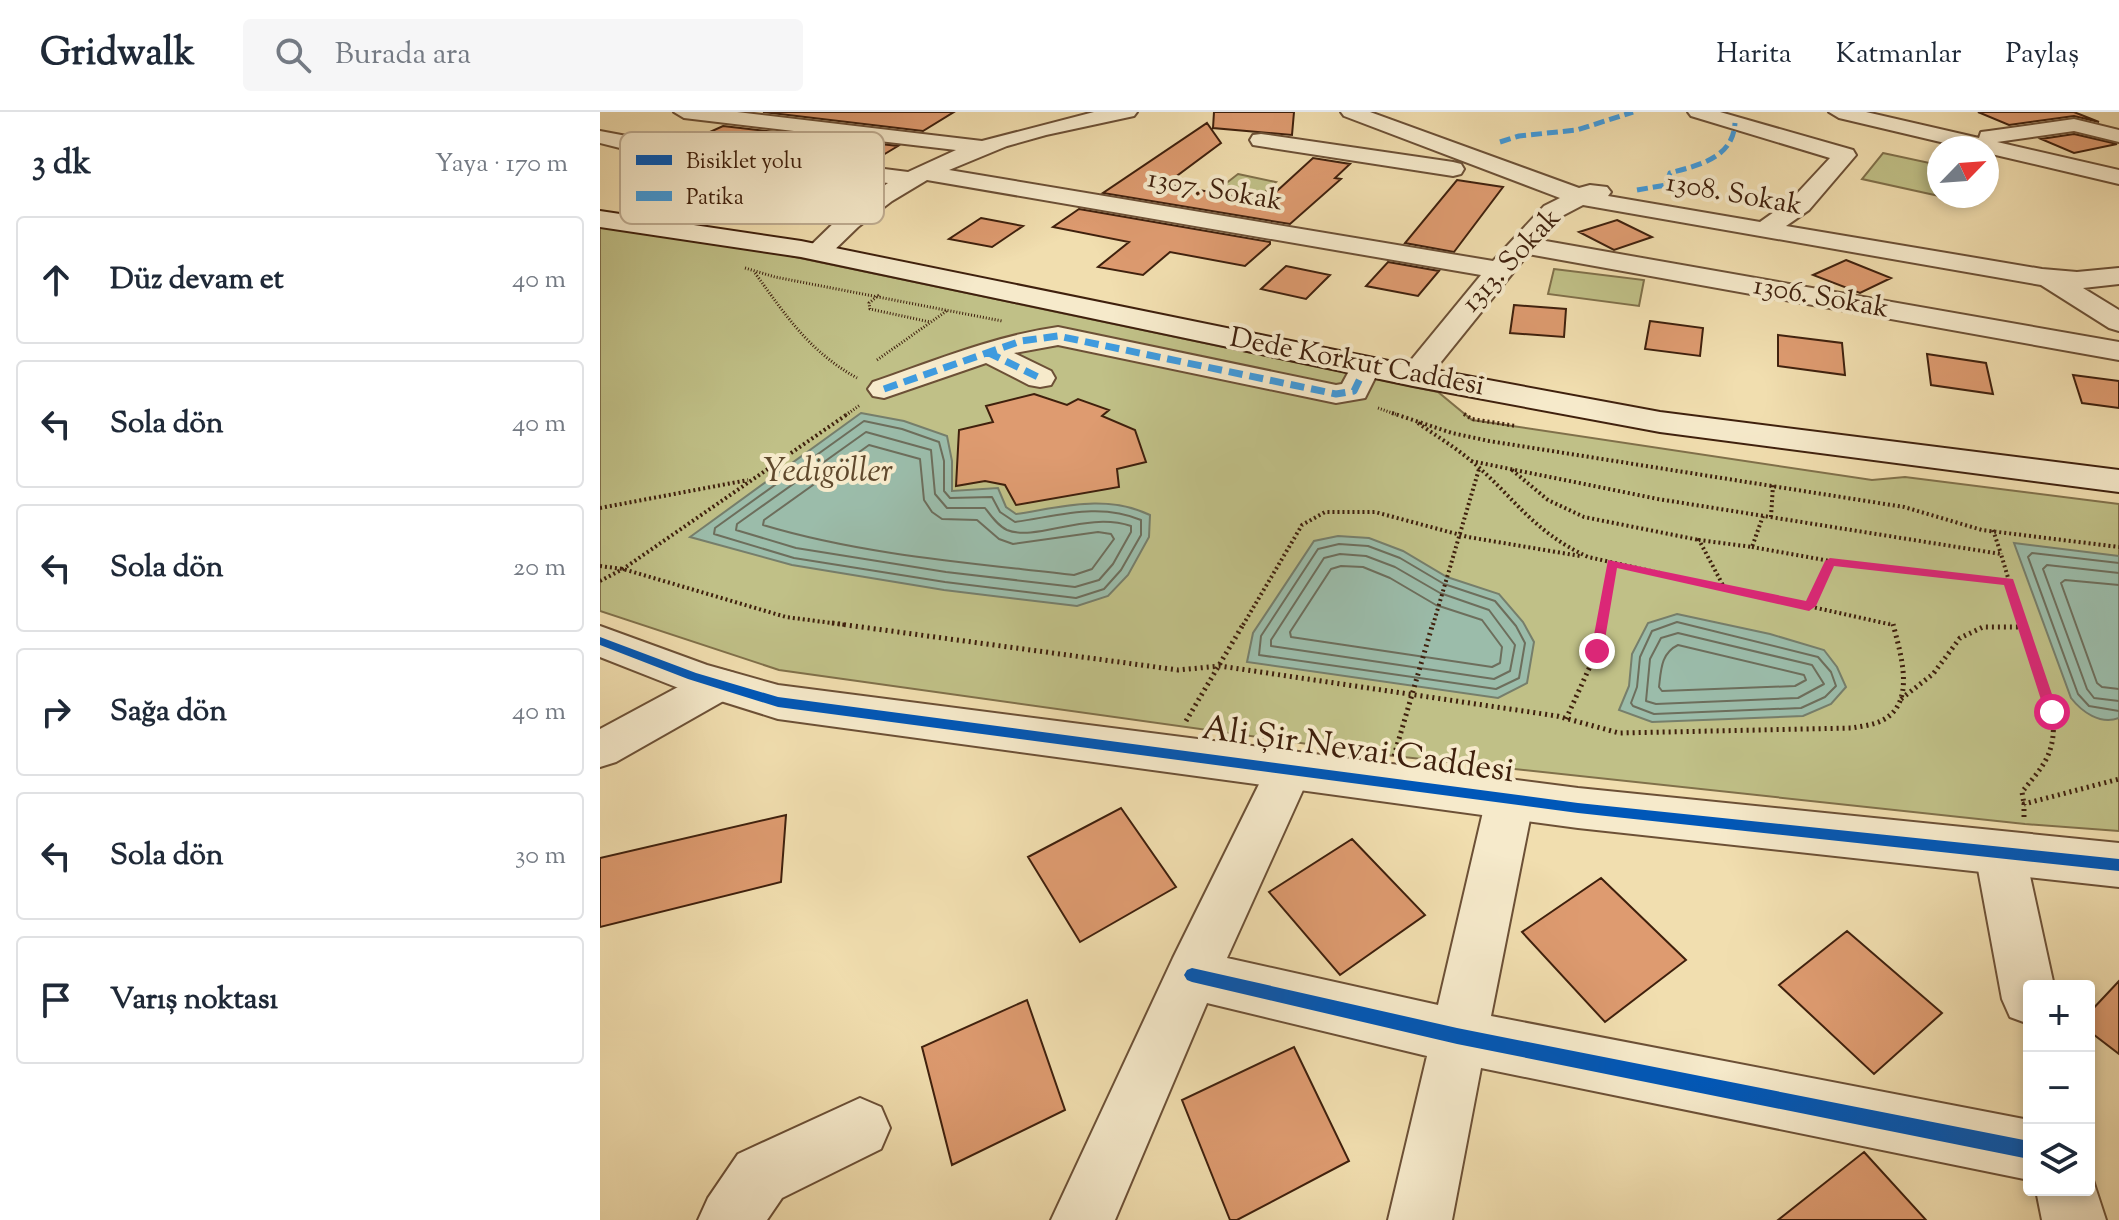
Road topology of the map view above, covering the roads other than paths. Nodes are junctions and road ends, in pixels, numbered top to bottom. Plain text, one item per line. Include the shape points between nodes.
1 (684, 112) edge
2 (1127, 112) edge
3 (1352, 112) edge
4 (1698, 112) edge
5 (1839, 112) edge
6 (1007, 115) dead end
7 (642, 123) dead end
8 (1888, 125) junction
9 (1049, 127) junction
10 (858, 132) edge
11 (884, 135) edge
12 (1938, 136) edge
13 (1996, 136) edge
14 (2119, 136) edge
15 (602, 138) edge
16 (1261, 140) dead end
17 (980, 146) junction
18 (1999, 150) edge
19 (1845, 155) junction
20 (884, 171) edge
21 (916, 175) junction
22 (1554, 175) junction
23 (2119, 177) edge
24 (1637, 190) dead end
25 (884, 195) edge
26 (1580, 197) junction
27 (600, 202) edge
28 (620, 206) edge
29 (600, 219) edge
30 (620, 221) edge
31 (643, 224) edge
32 (715, 224) edge
33 (850, 224) edge
34 (1763, 231) junction
35 (825, 245) junction
36 (1523, 245) junction
37 (1499, 270) junction
38 (2119, 276) edge
39 (2049, 278) junction
40 (2114, 315) edge
41 (2119, 351) edge
42 (987, 352) junction
43 (1366, 366) junction
44 (1420, 366) junction
45 (1040, 378) dead end
46 (884, 389) road end
47 (1641, 389) dead end
48 (1826, 414) dead end
49 (2119, 453) edge
50 (2119, 481) edge
51 (600, 641) edge
52 (719, 684) junction
53 (600, 750) edge
54 (1289, 770) junction
55 (1510, 799) junction
56 (2000, 853) junction
57 (2119, 865) edge
58 (1192, 975) junction
59 (2025, 980) edge
60 (1457, 1036) junction
61 (860, 1128) dead end
62 (2023, 1149) edge
63 (2068, 1196) edge
64 (730, 1220) edge
65 (1083, 1220) edge
66 (1420, 1220) edge
67 (2074, 1220) edge

1 - 10 street
2 - 9 street
3 - 22 street, 1308. Sokak via 1423,128
4 - 19 street
5 - 8 street
6 - 9 street
7 - 15 street
8 - 12 street
8 - 19 street via 1868,133
9 - 17 street
11 - 17 street
13 - 14 street via 2074,125
16 - 22 street
17 - 21 street
18 - 23 street
19 - 34 street via 1800,205
20 - 21 street, 1307. Sokak
21 - 25 street
21 - 37 street, 1307. Sokak
22 - 26 street, 1308. Sokak
24 - 26 street, 1313. Sokak
26 - 34 street, 1308. Sokak
26 - 36 street, 1313. Sokak via 1553,211
27 - 28 main road, Dede Korkut Caddesi
29 - 30 main road, Dede Korkut Caddesi
31 - 35 main road, Dede Korkut Caddesi
32 - 35 main road, Dede Korkut Caddesi
33 - 35 street
34 - 39 street, 1308. Sokak
35 - 43 main road, Dede Korkut Caddesi
35 - 44 main road, Dede Korkut Caddesi
36 - 37 street, 1313. Sokak
36 - 41 street, 1306. Sokak
37 - 44 street, 1313. Sokak
38 - 39 street, 1308. Sokak
39 - 40 street
42 - 43 street via 1058,336 1336,394 1354,391
42 - 45 street
42 - 46 street
43 - 44 main road, Dede Korkut Caddesi
44 - 47 main road, Dede Korkut Caddesi
44 - 50 main road, Dede Korkut Caddesi via 1660,422
48 - 49 main road
51 - 52 main road, Ali Şir Nevai Caddesi
52 - 53 street
52 - 54 main road, Ali Şir Nevai Caddesi via 778,702
54 - 55 main road, Ali Şir Nevai Caddesi
54 - 58 street
55 - 56 main road, Ali Şir Nevai Caddesi
55 - 60 street
56 - 57 main road, Ali Şir Nevai Caddesi
56 - 59 street
58 - 60 street
58 - 65 street
60 - 62 street
60 - 66 street
61 - 64 street via 760,1176
63 - 67 street

